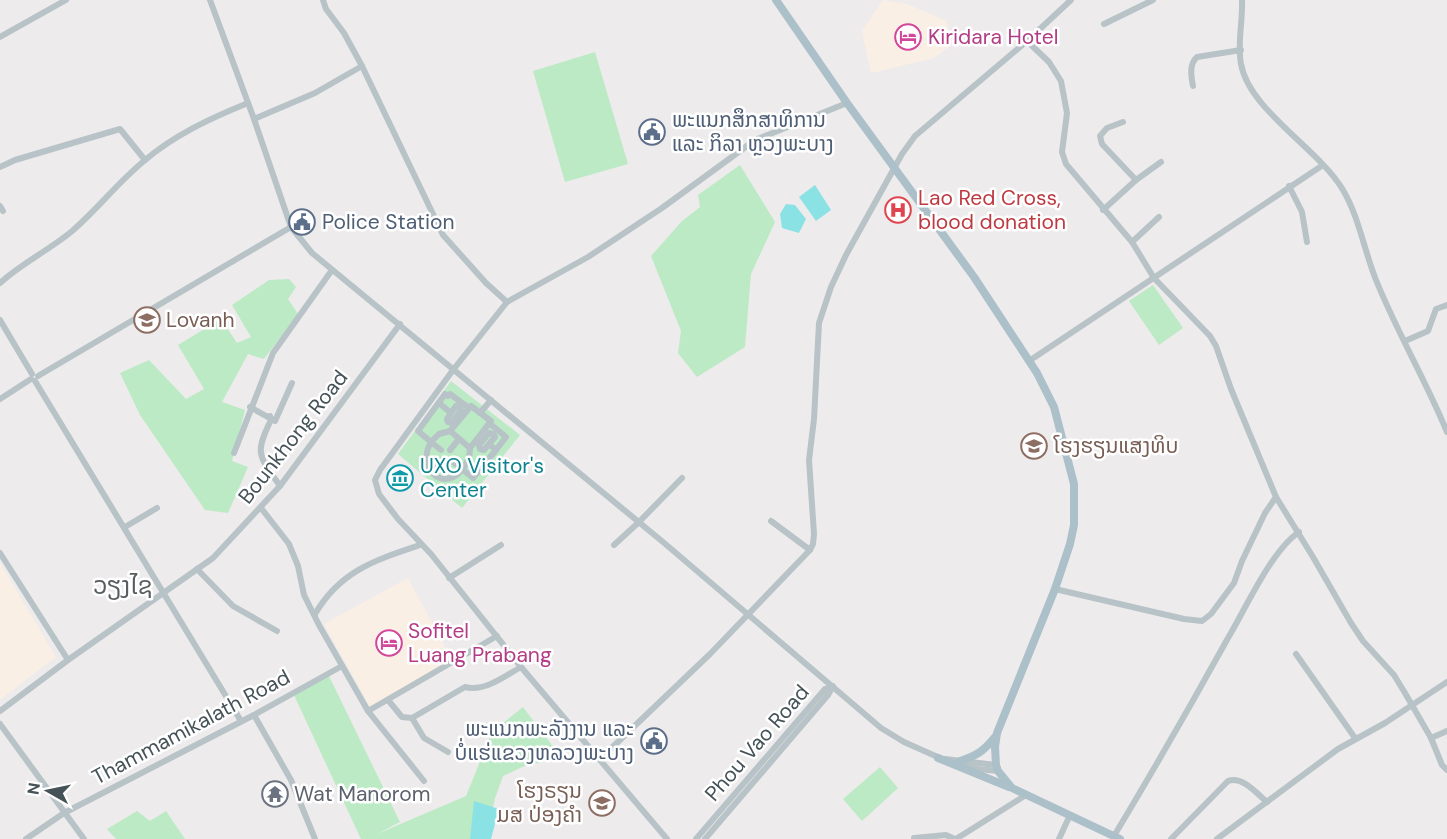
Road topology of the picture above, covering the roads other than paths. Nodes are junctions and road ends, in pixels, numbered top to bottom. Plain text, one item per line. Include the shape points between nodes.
1 (66, 0) edge
2 (210, 0) edge
3 (323, 0) edge
4 (776, 0) edge
5 (1071, 0) edge
6 (1153, 0) edge
7 (1242, 0) edge
8 (1104, 24) dead end
9 (0, 37) edge
10 (1028, 41) junction
11 (1241, 50) junction
12 (362, 66) junction
13 (1193, 86) dead end
14 (248, 103) junction
15 (847, 103) junction
16 (254, 119) junction
17 (1123, 122) dead end
18 (145, 160) junction
19 (1161, 162) dead end
20 (1323, 165) junction
21 (0, 167) edge
22 (896, 168) junction
23 (1136, 180) junction
24 (1289, 186) junction
25 (1103, 210) junction
26 (1159, 217) dead end
27 (291, 227) junction
28 (1132, 242) junction
29 (1307, 242) dead end
30 (332, 270) junction
31 (1154, 278) junction
32 (0, 283) edge
33 (507, 302) junction
34 (1447, 305) edge
35 (0, 320) edge
36 (400, 324) junction
37 (1405, 341) junction
38 (1029, 361) junction
39 (453, 370) junction
40 (34, 378) junction
41 (292, 382) dead end
42 (0, 399) edge
43 (491, 400) junction
44 (439, 403) junction
45 (250, 407) junction
46 (469, 408) junction
47 (451, 413) dead end
48 (480, 413) junction
49 (270, 416) junction
50 (489, 423) junction
51 (450, 431) junction
52 (1447, 432) edge
53 (459, 439) junction
54 (431, 442) junction
55 (489, 444) dead end
56 (470, 448) junction
57 (441, 450) dead end
58 (450, 450) dead end
59 (495, 450) junction
60 (234, 453) dead end
61 (443, 459) dead end
62 (451, 459) dead end
63 (462, 469) junction
64 (432, 472) junction
65 (682, 478) dead end
66 (280, 486) junction
67 (1276, 497) junction
68 (157, 508) dead end
69 (261, 508) junction
70 (771, 520) dead end
71 (639, 522) junction
72 (125, 527) junction
73 (1299, 532) junction
74 (420, 544) junction
75 (614, 544) dead end
76 (501, 545) dead end
77 (810, 550) junction
78 (0, 553) edge
79 (197, 569) junction
80 (449, 578) junction
81 (1055, 589) junction
82 (164, 593) junction
83 (315, 614) junction
84 (749, 614) junction
85 (277, 631) dead end
86 (497, 636) junction
87 (1296, 654) dead end
88 (68, 660) junction
89 (342, 666) junction
90 (521, 667) junction
91 (1447, 682) edge
92 (833, 686) junction
93 (388, 700) junction
94 (1412, 706) junction
95 (0, 711) edge
96 (368, 711) junction
97 (254, 715) junction
98 (412, 718) junction
99 (241, 721) junction
100 (0, 724) edge
101 (1447, 731) edge
102 (998, 733) junction
103 (1356, 738) junction
104 (1431, 738) junction
105 (448, 752) dead end
106 (938, 758) junction
107 (600, 759) junction
108 (960, 761) junction
109 (997, 768) junction
110 (1447, 770) edge
111 (424, 781) dead end
112 (1012, 788) junction
113 (1026, 795) junction
114 (1267, 802) junction
115 (64, 813) junction
116 (1070, 815) junction
117 (914, 838) edge
118 (1117, 838) edge
119 (26, 839) edge
120 (84, 839) edge
121 (315, 839) edge
122 (667, 839) edge
123 (696, 839) edge
124 (705, 839) edge
125 (955, 839) edge
126 (1059, 839) edge
127 (1171, 839) edge
128 (1217, 839) edge

1 - 9 street
2 - 14 street
3 - 12 street
4 - 15 main road
5 - 10 street
6 - 8 street
7 - 11 street
10 - 22 street via 915,136
10 - 25 street via 1061,81 1066,113 1061,147 1064,160
11 - 13 street via 1194,59
11 - 20 street via 1244,75 1260,100
12 - 16 street via 315,93
12 - 33 street via 443,235
14 - 16 street
14 - 18 street via 205,120
15 - 22 main road
15 - 33 street via 755,140 588,257
16 - 27 street
17 - 23 street via 1107,128 1100,136 1102,144
18 - 21 street via 120,129
18 - 32 street via 68,234
19 - 23 street
20 - 24 street
20 - 37 street via 1344,191 1353,210 1376,279
22 - 38 main road
22 - 77 street via 846,255 819,323 808,460 814,534
23 - 25 street
24 - 29 street via 1302,212
24 - 31 street
25 - 28 street
26 - 28 street
27 - 30 street
27 - 40 street
28 - 31 street
30 - 36 street
30 - 45 street via 273,353
31 - 38 street
31 - 67 street via 1216,346
33 - 39 street
34 - 37 street via 1436,309 1428,331
35 - 40 street
36 - 39 street
36 - 66 street, Bounkhong Road
37 - 52 street
38 - 81 main road via 1054,407 1074,484 1074,525
39 - 43 street
39 - 74 street via 375,480 379,494
40 - 42 street
40 - 72 street
41 - 49 street via 277,419
43 - 48 street
43 - 71 street
44 - 46 street via 450,394
44 - 47 street
44 - 54 street via 418,431
45 - 49 street
45 - 60 street
46 - 48 street
46 - 51 street
48 - 50 street
49 - 66 street via 260,451
50 - 56 street
50 - 59 street via 506,437
51 - 53 street
51 - 54 street
53 - 56 street
53 - 58 street
54 - 57 street
54 - 64 street via 425,451
55 - 59 street
56 - 63 street via 468,462
59 - 63 street via 473,478
61 - 64 street
62 - 63 street
63 - 64 street via 455,478 446,480
65 - 71 street
66 - 69 street, Bounkhong Road
67 - 73 street
67 - 81 street via 1234,584 1202,621
68 - 72 street
69 - 79 street, Bounkhong Road via 213,558
69 - 83 street via 289,544 304,595
70 - 77 street
71 - 75 street
71 - 84 street
72 - 82 street
73 - 94 street via 1351,623 1394,675
73 - 118 street via 1288,539 1268,569
74 - 80 street
74 - 83 street via 373,561 345,577 325,596
76 - 80 street
77 - 84 street
78 - 88 street
79 - 82 street, Bounkhong Road
79 - 85 street via 233,606
80 - 86 street
81 - 102 main road
82 - 88 street, Bounkhong Road
82 - 99 street
83 - 89 street
84 - 92 street
84 - 107 street
86 - 90 street
86 - 93 street
87 - 103 street
88 - 95 street, Bounkhong Road
89 - 96 street
89 - 97 street, Thammamikalath Road
90 - 98 street via 474,689 465,687
90 - 107 street
91 - 94 street
92 - 106 street via 881,728
92 - 123 street, Phou Vao Road via 825,689
92 - 124 street, Phou Vao Road
93 - 96 street
93 - 98 street via 402,717
94 - 103 street
94 - 104 street
96 - 111 street
97 - 99 street, Thammamikalath Road
97 - 121 street via 291,780
98 - 105 street via 424,738
99 - 115 street, Thammamikalath Road
100 - 115 street
101 - 104 street
102 - 108 main road via 976,756
102 - 109 main road
103 - 114 street
104 - 110 street
106 - 108 street
106 - 109 street via 978,769
106 - 112 main road
107 - 122 street
108 - 109 street
109 - 112 main road
112 - 113 main road
113 - 116 main road
113 - 125 street
114 - 127 street via 1234,778
114 - 128 street
115 - 119 street, Thammamikalath Road
115 - 120 street
116 - 118 main road
116 - 126 street
117 - 125 street via 946,835

